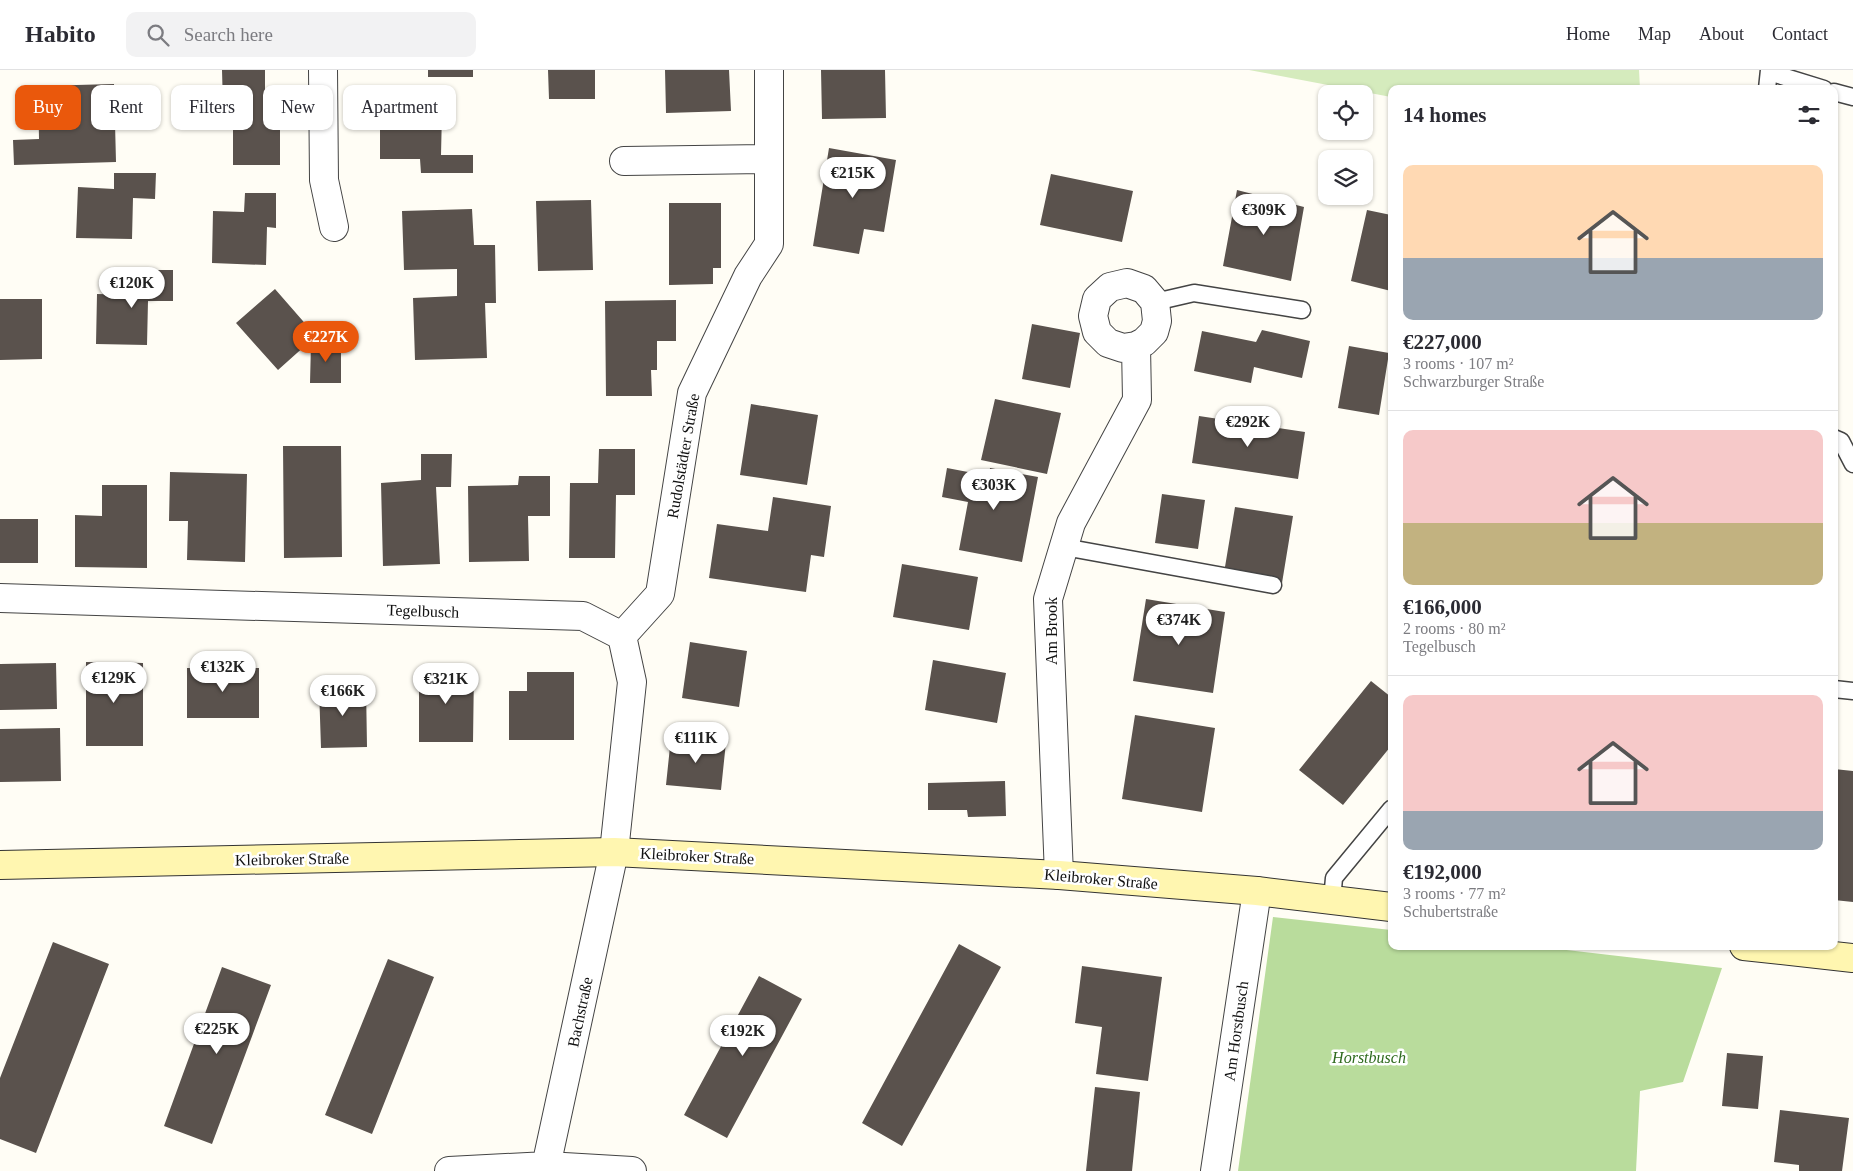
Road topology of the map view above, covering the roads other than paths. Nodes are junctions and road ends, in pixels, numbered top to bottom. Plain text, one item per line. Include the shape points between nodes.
1 (323, 70) edge
2 (769, 70) edge
3 (1769, 71) edge
4 (1767, 85) edge
5 (1812, 85) edge
6 (1838, 93) edge
7 (1853, 97) edge
8 (768, 159) junction
9 (624, 161) dead end
10 (334, 227) dead end
11 (1155, 302) junction
12 (1302, 310) dead end
13 (1136, 346) junction
14 (1838, 440) edge
15 (1853, 464) edge
16 (1064, 547) junction
17 (1273, 586) dead end
18 (0, 598) edge
19 (622, 636) junction
20 (1838, 689) edge
21 (1853, 691) edge
22 (1388, 813) edge
23 (614, 852) junction
24 (0, 865) edge
25 (1059, 874) junction
26 (1257, 891) junction
27 (1332, 900) junction
28 (1388, 906) edge
29 (1780, 950) edge
30 (1853, 958) edge
31 (546, 1168) edge
32 (449, 1171) edge
33 (632, 1171) edge
34 (1216, 1171) edge

1 - 10 street via 324,180
2 - 8 street, Rudolstädter Straße
3 - 4 lane
3 - 5 lane
6 - 7 lane
8 - 9 street
8 - 19 street, Rudolstädter Straße via 769,244 748,276 692,393 660,594
11 - 12 lane via 1194,293
11 - 13 street via 1158,321 1154,332
11 - 13 street via 1144,289 1128,283 1110,287 1098,299 1094,316 1097,332 1108,343 1123,348
13 - 16 street, Am Brook via 1137,400 1071,523
14 - 15 lane
16 - 17 lane
16 - 25 street, Am Brook via 1048,599
18 - 19 street, Tegelbusch via 583,616
19 - 23 street via 632,682
20 - 21 lane
22 - 27 lane via 1334,878
23 - 24 street, Kleibroker Straße
23 - 25 street, Kleibroker Straße
23 - 31 street, Bachstraße
25 - 26 street, Kleibroker Straße
26 - 27 street, Kleibroker Straße
26 - 34 street, Am Horstbusch
27 - 28 street, Kleibroker Straße
29 - 30 street
31 - 32 street
31 - 33 street

